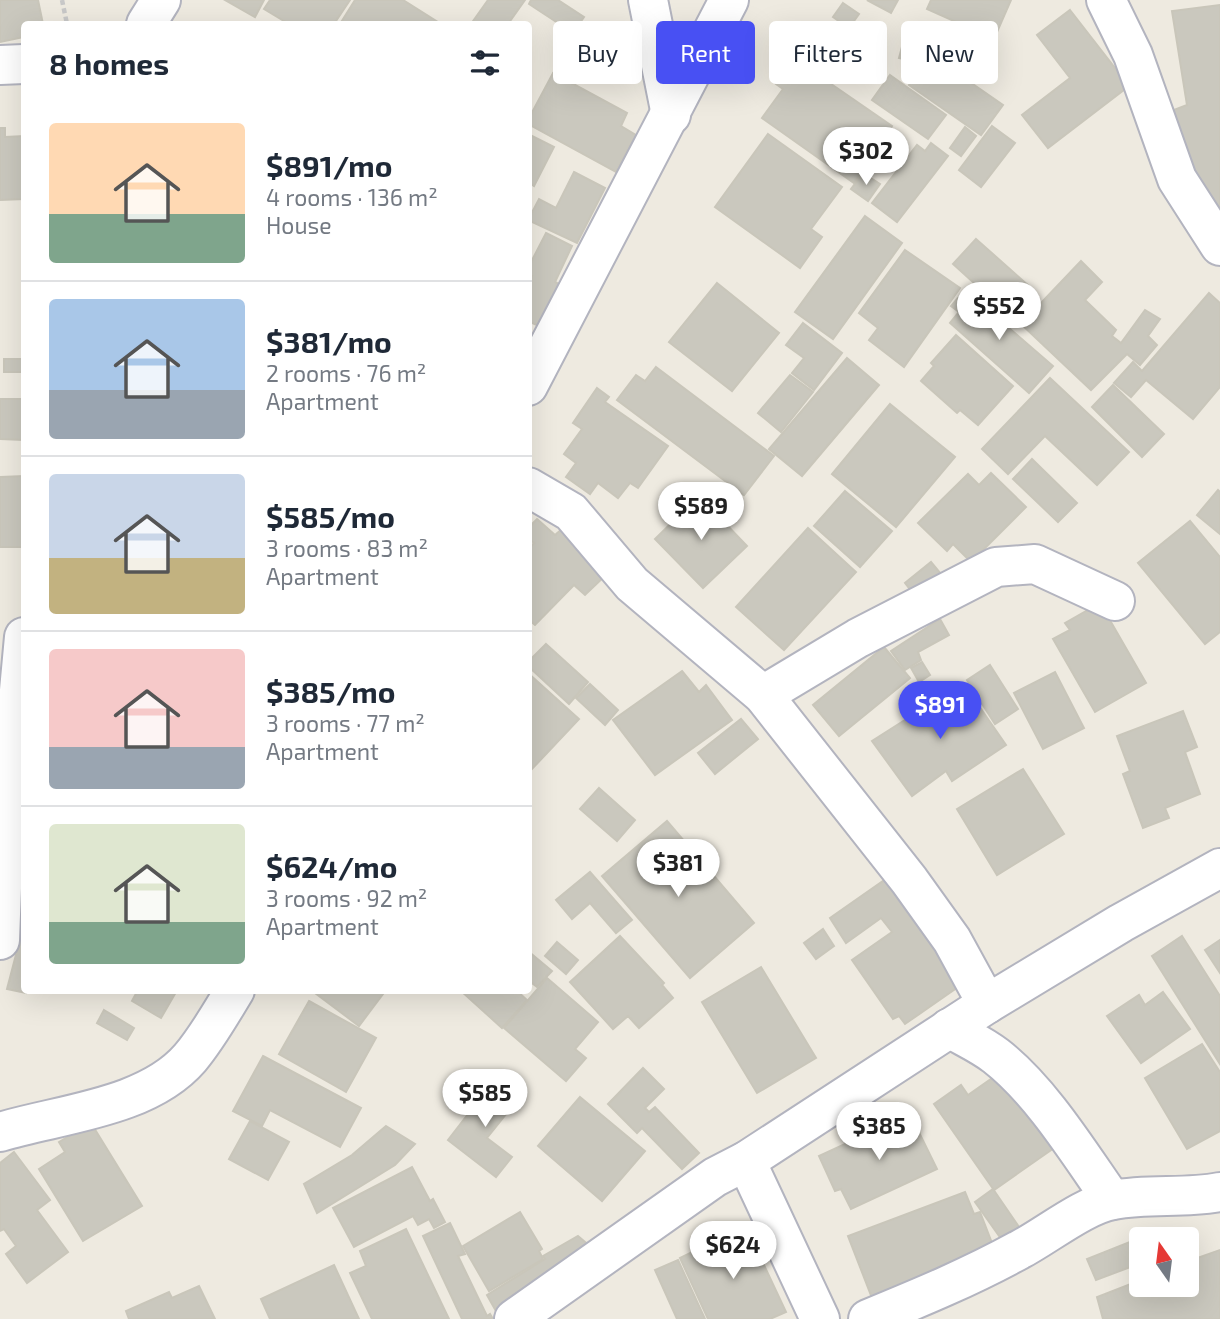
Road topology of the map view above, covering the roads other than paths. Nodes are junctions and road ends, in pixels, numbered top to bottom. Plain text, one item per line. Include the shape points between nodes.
1 (161, 0) edge
2 (648, 0) edge
3 (729, 0) edge
4 (1106, 0) edge
5 (148, 21) edge
6 (21, 64) edge
7 (0, 65) edge
8 (671, 115) junction
9 (1220, 246) edge
10 (532, 379) edge
11 (532, 490) edge
12 (1115, 601) dead end
13 (21, 669) edge
14 (763, 695) junction
15 (1220, 868) edge
16 (0, 940) edge
17 (232, 994) edge
18 (987, 1003) junction
19 (949, 1028) junction
20 (0, 1132) edge
21 (746, 1161) junction
22 (1220, 1192) edge
23 (1112, 1200) junction
24 (513, 1319) edge
25 (820, 1319) edge
26 (868, 1319) edge

1 - 5 street
2 - 8 street
3 - 8 street
4 - 9 street via 1133,55 1177,179
6 - 7 street
8 - 10 street
11 - 14 street via 571,512 632,584
12 - 14 street via 1035,564 996,567 858,638
13 - 16 street
14 - 18 street via 909,880 952,940
15 - 18 street
17 - 20 street via 189,1059 164,1080 138,1094 82,1112
18 - 19 street
19 - 21 street
19 - 23 street via 996,1055 1027,1086
21 - 24 street via 715,1177
21 - 25 street
22 - 23 street
23 - 26 street via 958,1282

